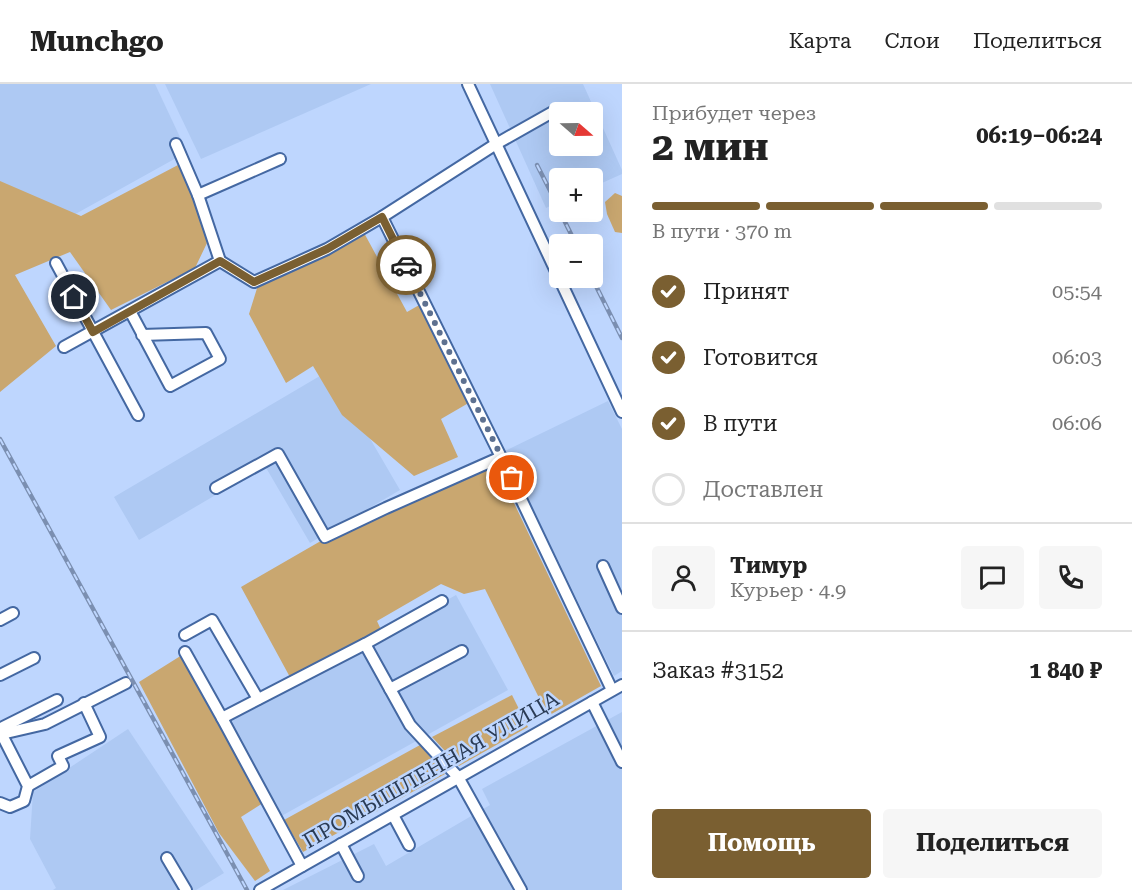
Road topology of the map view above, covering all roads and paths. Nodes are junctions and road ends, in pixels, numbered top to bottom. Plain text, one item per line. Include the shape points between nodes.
1 (468, 84) edge
2 (549, 114) edge
3 (176, 144) dead end
4 (496, 144) junction
5 (280, 159) dead end
6 (198, 195) junction
7 (382, 217) junction
8 (220, 261) junction
9 (56, 263) dead end
10 (130, 311) junction
11 (93, 332) junction
12 (142, 335) junction
13 (64, 347) dead end
14 (622, 412) edge
15 (138, 415) dead end
16 (501, 457) junction
17 (216, 488) dead end
18 (603, 566) dead end
19 (442, 601) dead end
20 (622, 608) edge
21 (13, 614) dead end
22 (0, 620) edge
23 (185, 635) dead end
24 (365, 644) junction
25 (462, 651) dead end
26 (185, 652) dead end
27 (34, 658) dead end
28 (0, 675) edge
29 (126, 683) dead end
30 (617, 687) edge
31 (390, 689) junction
32 (258, 699) junction
33 (57, 700) dead end
34 (592, 702) junction
35 (84, 704) junction
36 (222, 718) junction
37 (2, 731) edge
38 (622, 762) edge
39 (458, 777) junction
40 (28, 786) junction
41 (0, 802) edge
42 (393, 815) junction
43 (341, 844) junction
44 (409, 845) dead end
45 (167, 858) dead end
46 (302, 866) junction
47 (358, 876) dead end
48 (186, 890) edge
49 (260, 890) edge
50 (521, 890) edge

1 - 4 street
2 - 4 street
3 - 6 street
4 - 7 street
4 - 14 street
5 - 6 street
6 - 8 street
7 - 8 street via 327,249 254,282
7 - 16 street
8 - 10 street
9 - 11 street
10 - 11 street
10 - 12 street
11 - 13 street
11 - 15 street
12 - 12 street via 206,333 220,359 170,386
16 - 17 street via 325,537 278,454
16 - 30 street
18 - 20 street
19 - 24 street
21 - 22 street
23 - 32 street via 212,620
24 - 31 street
24 - 32 street
25 - 31 street
26 - 36 street
27 - 28 street
29 - 35 street
30 - 34 street, ПРОМЫШЛЕННАЯ УЛИЦА
31 - 39 street via 410,725
32 - 36 street
33 - 37 street
34 - 38 street
34 - 39 street, ПРОМЫШЛЕННАЯ УЛИЦА
35 - 37 street via 45,724
35 - 40 street via 100,736 58,756 63,766
36 - 46 street
37 - 40 street
39 - 42 street, ПРОМЫШЛЕННАЯ УЛИЦА
39 - 50 street
40 - 41 street via 24,801 10,807
42 - 43 street, ПРОМЫШЛЕННАЯ УЛИЦА
42 - 44 street
43 - 46 street, ПРОМЫШЛЕННАЯ УЛИЦА
43 - 47 street
45 - 48 street
46 - 49 street, ПРОМЫШЛЕННАЯ УЛИЦА

